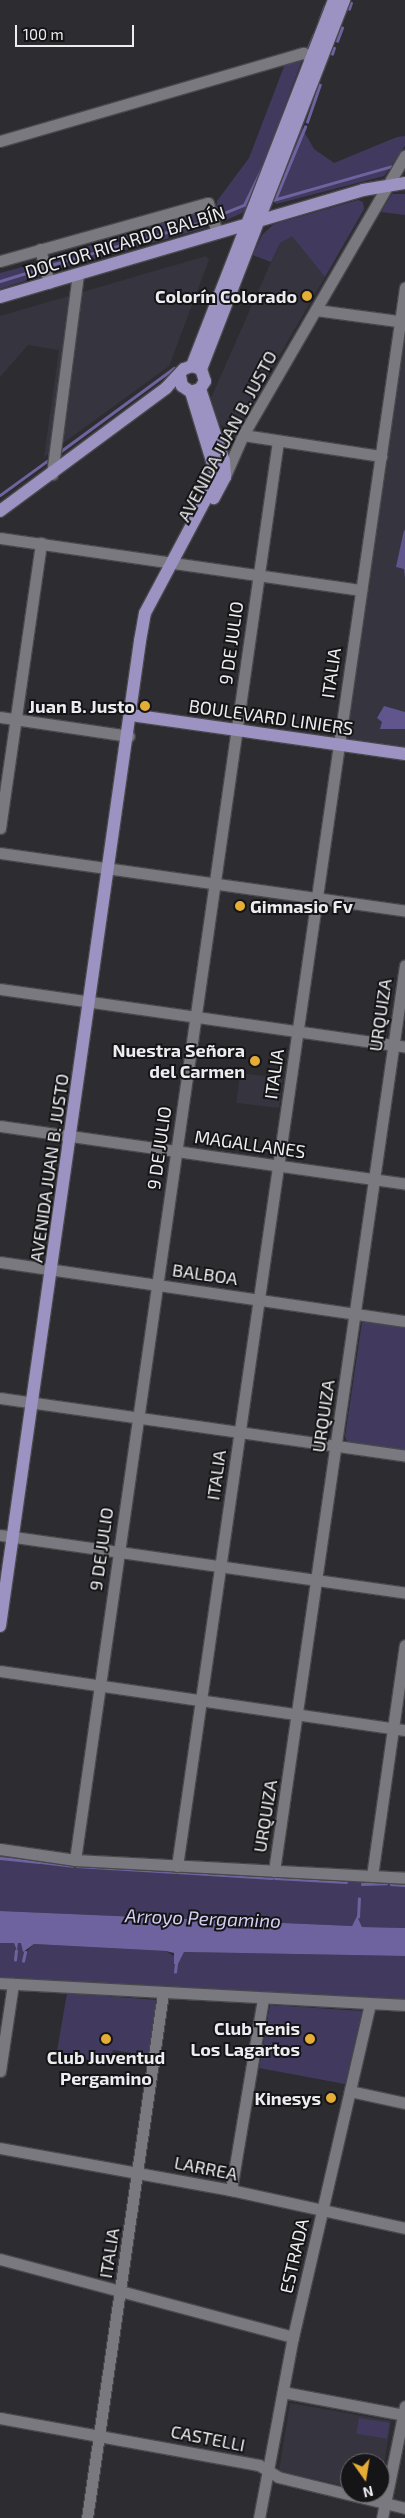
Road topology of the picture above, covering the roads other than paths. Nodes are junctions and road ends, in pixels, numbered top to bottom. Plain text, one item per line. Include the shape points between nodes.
1 (334, 0) edge
2 (344, 0) edge
3 (317, 58) junction
4 (0, 141) edge
5 (405, 155) edge
6 (405, 183) edge
7 (386, 186) junction
8 (261, 220) junction
9 (248, 224) junction
10 (217, 233) junction
11 (40, 249) junction
12 (0, 261) edge
13 (78, 275) junction
14 (49, 283) junction
15 (405, 287) edge
16 (0, 297) edge
17 (316, 310) junction
18 (403, 321) edge
19 (197, 367) junction
20 (188, 386) junction
21 (244, 436) junction
22 (278, 441) junction
23 (381, 456) junction
24 (52, 474) junction
25 (225, 477) junction
26 (0, 511) edge
27 (0, 538) edge
28 (41, 543) junction
29 (175, 562) junction
30 (259, 575) junction
31 (361, 590) junction
32 (132, 715) junction
33 (0, 718) edge
34 (16, 720) junction
35 (236, 730) junction
36 (129, 736) junction
37 (339, 745) junction
38 (405, 754) edge
39 (0, 828) edge
40 (0, 854) edge
41 (109, 869) junction
42 (215, 883) junction
43 (316, 898) junction
44 (405, 911) edge
45 (405, 964) edge
46 (0, 989) edge
47 (91, 1002) junction
48 (196, 1017) junction
49 (298, 1032) junction
50 (393, 1046) junction
51 (405, 1047) edge
52 (0, 1126) edge
53 (71, 1136) junction
54 (176, 1151) junction
55 (279, 1165) junction
56 (374, 1180) junction
57 (405, 1184) edge
58 (0, 1262) edge
59 (52, 1270) junction
60 (158, 1284) junction
61 (259, 1299) junction
62 (355, 1314) junction
63 (405, 1321) edge
64 (0, 1398) edge
65 (32, 1403) junction
66 (138, 1418) junction
67 (240, 1432) junction
68 (336, 1446) junction
69 (405, 1456) edge
70 (0, 1535) edge
71 (13, 1537) junction
72 (119, 1552) junction
73 (220, 1566) junction
74 (316, 1581) junction
75 (405, 1592) edge
76 (0, 1626) edge
77 (405, 1645) edge
78 (0, 1671) edge
79 (100, 1685) junction
80 (201, 1700) junction
81 (298, 1714) junction
82 (393, 1728) junction
83 (405, 1730) edge
84 (0, 1849) edge
85 (75, 1860) junction
86 (177, 1866) junction
87 (274, 1871) junction
88 (372, 1876) junction
89 (405, 1878) edge
90 (0, 1983) edge
91 (14, 1984) junction
92 (163, 1993) junction
93 (263, 1999) junction
94 (370, 2004) junction
95 (405, 2005) edge
96 (0, 2071) edge
97 (350, 2091) junction
98 (405, 2104) edge
99 (0, 2148) edge
100 (138, 2173) junction
101 (231, 2190) junction
102 (323, 2209) junction
103 (405, 2228) edge
104 (0, 2259) edge
105 (121, 2291) junction
106 (293, 2337) junction
107 (283, 2392) junction
108 (404, 2412) edge
109 (0, 2418) edge
110 (100, 2435) junction
111 (268, 2471) junction
112 (390, 2479) edge
113 (340, 2492) edge
114 (385, 2503) joint
115 (405, 2508) edge
116 (87, 2518) edge
117 (259, 2518) edge
118 (382, 2518) edge

1 - 3 main road
2 - 3 main road
3 - 4 street via 297,55
3 - 8 main road
3 - 9 main road
5 - 7 street, AVENIDA JUAN B. JUSTO
6 - 7 main road, DOCTOR RICARDO BALBÍN
7 - 8 main road, DOCTOR RICARDO BALBÍN
7 - 17 street, AVENIDA JUAN B. JUSTO
8 - 9 main road, DOCTOR RICARDO BALBÍN
8 - 19 main road
9 - 10 main road, DOCTOR RICARDO BALBÍN
9 - 19 main road
10 - 11 street via 208,203
10 - 13 main road, DOCTOR RICARDO BALBÍN
11 - 12 street
11 - 14 street
13 - 14 main road, DOCTOR RICARDO BALBÍN
13 - 24 street
14 - 16 main road, DOCTOR RICARDO BALBÍN
15 - 18 street, ITALIA
17 - 18 street
17 - 21 street, AVENIDA JUAN B. JUSTO
18 - 23 street, ITALIA
19 - 20 main road
19 - 20 main road via 206,382
20 - 24 main road via 166,388
20 - 25 main road via 221,449
20 - 29 main road, AVENIDA JUAN B. JUSTO via 215,463 211,488
21 - 22 street
21 - 25 street, AVENIDA JUAN B. JUSTO
22 - 23 street
22 - 30 street, 9 DE JULIO
23 - 31 street, ITALIA
24 - 26 main road
25 - 29 main road, AVENIDA JUAN B. JUSTO
27 - 28 street
28 - 29 street
28 - 34 street
29 - 30 street
29 - 32 main road, AVENIDA JUAN B. JUSTO via 150,615
30 - 31 street
30 - 35 street, 9 DE JULIO
31 - 37 street, ITALIA
32 - 35 main road, BOULEVARD LINIERS
32 - 36 main road, AVENIDA JUAN B. JUSTO
33 - 34 street
34 - 36 street
34 - 39 street
35 - 37 main road, BOULEVARD LINIERS
35 - 42 street, 9 DE JULIO
36 - 41 main road, AVENIDA JUAN B. JUSTO
37 - 38 main road, BOULEVARD LINIERS
37 - 43 street, ITALIA
40 - 41 street
41 - 42 street
41 - 47 main road, AVENIDA JUAN B. JUSTO
42 - 43 street
42 - 48 street, 9 DE JULIO
43 - 44 street
43 - 49 street, ITALIA
45 - 50 street, URQUIZA
46 - 47 street
47 - 48 street
47 - 53 main road, AVENIDA JUAN B. JUSTO
48 - 49 street
48 - 54 street, 9 DE JULIO
49 - 50 street
49 - 55 street, ITALIA
50 - 51 street
50 - 56 street, URQUIZA
52 - 53 street, MAGALLANES
53 - 54 street, MAGALLANES
53 - 59 main road, AVENIDA JUAN B. JUSTO
54 - 55 street, MAGALLANES
54 - 60 street, 9 DE JULIO
55 - 56 street, MAGALLANES
55 - 61 street, ITALIA
56 - 57 street, MAGALLANES
56 - 62 street, URQUIZA
58 - 59 street, BALBOA
59 - 60 street, BALBOA
59 - 65 main road, AVENIDA JUAN B. JUSTO
60 - 61 street, BALBOA
60 - 66 street, 9 DE JULIO
61 - 62 street, BALBOA
61 - 67 street, ITALIA
62 - 63 street, BALBOA
62 - 68 street, URQUIZA
64 - 65 street
65 - 66 street
65 - 71 main road, AVENIDA JUAN B. JUSTO
66 - 67 street
66 - 72 street, 9 DE JULIO
67 - 68 street
67 - 73 street, ITALIA
68 - 69 street
68 - 74 street, URQUIZA
70 - 71 street
71 - 72 street
71 - 76 main road, AVENIDA JUAN B. JUSTO
72 - 73 street
72 - 79 street, 9 DE JULIO
73 - 74 street
73 - 80 street, ITALIA
74 - 75 street
74 - 81 street, URQUIZA
77 - 82 street
78 - 79 street
79 - 80 street
79 - 85 street, 9 DE JULIO
80 - 81 street
80 - 86 street, ITALIA
81 - 82 street
81 - 87 street, URQUIZA
82 - 83 street
82 - 88 street
84 - 85 street
85 - 86 street
86 - 87 street
87 - 88 street
88 - 89 street
90 - 91 street
91 - 92 street
91 - 96 street
92 - 93 street
92 - 100 street, ITALIA
93 - 94 street
93 - 101 street
94 - 95 street
94 - 97 street, ESTRADA
97 - 98 street
97 - 102 street, ESTRADA
99 - 100 street, LARREA
100 - 101 street, LARREA
100 - 105 street, ITALIA
101 - 102 street, LARREA
102 - 103 street, LARREA
102 - 106 street, ESTRADA
104 - 105 street
105 - 106 street
105 - 110 street, ITALIA
106 - 107 street, ESTRADA
107 - 108 street
107 - 111 street, ESTRADA
108 - 112 street
109 - 110 street, CASTELLI
110 - 111 street, CASTELLI via 260,2465
110 - 116 street, ITALIA
111 - 113 street, CASTELLI via 278,2477
111 - 117 street, ESTRADA
114 - 115 street, CASTELLI
114 - 118 street

